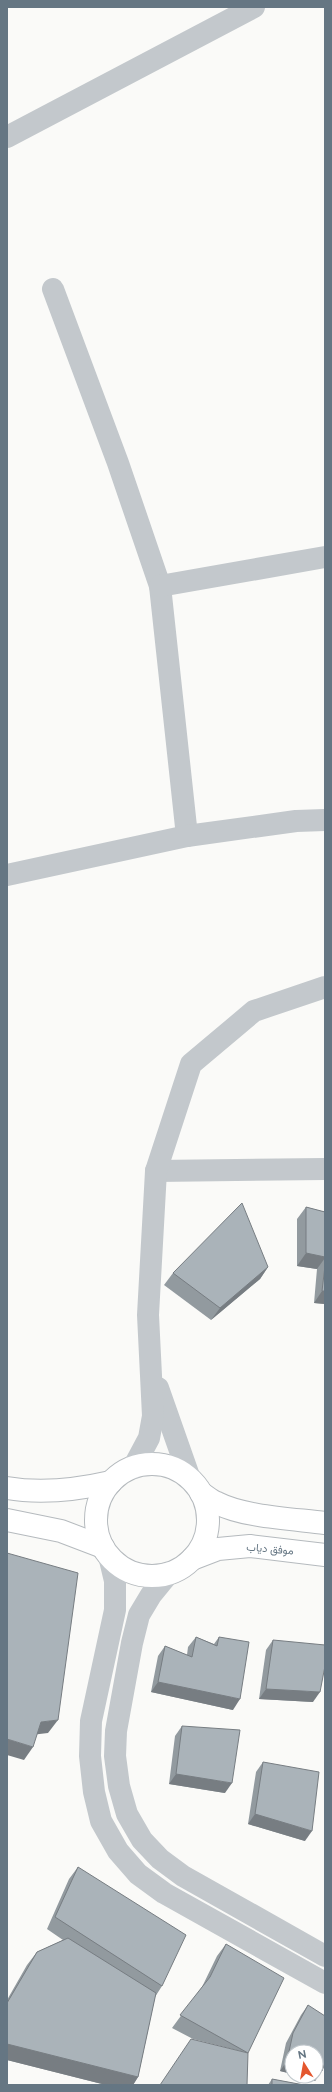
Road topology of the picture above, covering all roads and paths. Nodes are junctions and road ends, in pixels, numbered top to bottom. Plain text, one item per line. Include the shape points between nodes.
1 (254, 7) edge
2 (7, 136) edge
3 (53, 289) dead end
4 (325, 557) edge
5 (160, 586) junction
6 (325, 820) edge
7 (187, 836) junction
8 (7, 875) edge
9 (325, 987) edge
10 (325, 1169) edge
11 (156, 1171) junction
12 (150, 1365) junction
13 (133, 1468) junction
14 (110, 1482) junction
15 (196, 1486) junction
16 (7, 1488) edge
17 (7, 1520) edge
18 (325, 1522) edge
19 (106, 1552) junction
20 (325, 1555) edge
21 (192, 1559) junction
22 (168, 1573) junction
23 (325, 1956) edge
24 (325, 1983) edge

1 - 2 street
3 - 5 street via 118,463
4 - 5 street
5 - 7 street
6 - 7 street via 296,821
7 - 8 street
9 - 11 street via 254,1011 191,1064
10 - 11 street
11 - 12 street via 148,1315
12 - 13 street via 153,1416 149,1438
12 - 15 street
13 - 14 main road
13 - 15 main road via 160,1464 176,1469
14 - 16 main road via 53,1491
14 - 19 main road via 101,1496 96,1513 97,1531
15 - 18 main road via 217,1503 232,1508 258,1514
15 - 21 main road via 207,1509 207,1529 202,1545
17 - 19 main road via 61,1531
19 - 22 main road via 114,1562 128,1571 146,1576
19 - 24 street via 115,1582 115,1610 91,1721 90,1756 94,1792 101,1821 118,1851 138,1874 164,1894
20 - 21 main road, موفق دياب via 250,1546 218,1549
21 - 22 main road via 179,1569
22 - 23 street via 150,1595 139,1615 116,1731 119,1786 127,1814 142,1840 160,1859 183,1876

